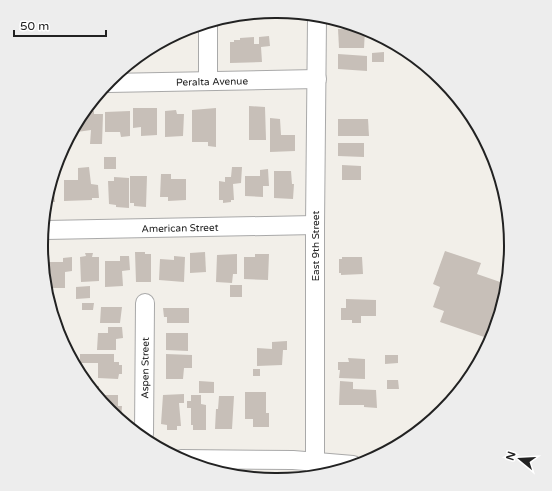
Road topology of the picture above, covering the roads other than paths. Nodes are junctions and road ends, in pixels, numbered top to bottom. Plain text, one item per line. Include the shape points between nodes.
1 (317, 22) edge
2 (208, 29) edge
3 (317, 80) junction
4 (208, 81) junction
5 (117, 83) edge
6 (315, 225) junction
7 (49, 230) edge
8 (145, 303) dead end
9 (144, 431) edge
10 (198, 459) edge
11 (331, 466) edge
12 (315, 467) edge

1 - 3 street, East 9th Street
2 - 4 street
3 - 4 street, Peralta Avenue
3 - 6 street, East 9th Street
4 - 5 street, Peralta Avenue
6 - 7 street, American Street
6 - 12 street, East 9th Street
8 - 9 street, Aspen Street
10 - 12 street via 293,460
11 - 12 street

